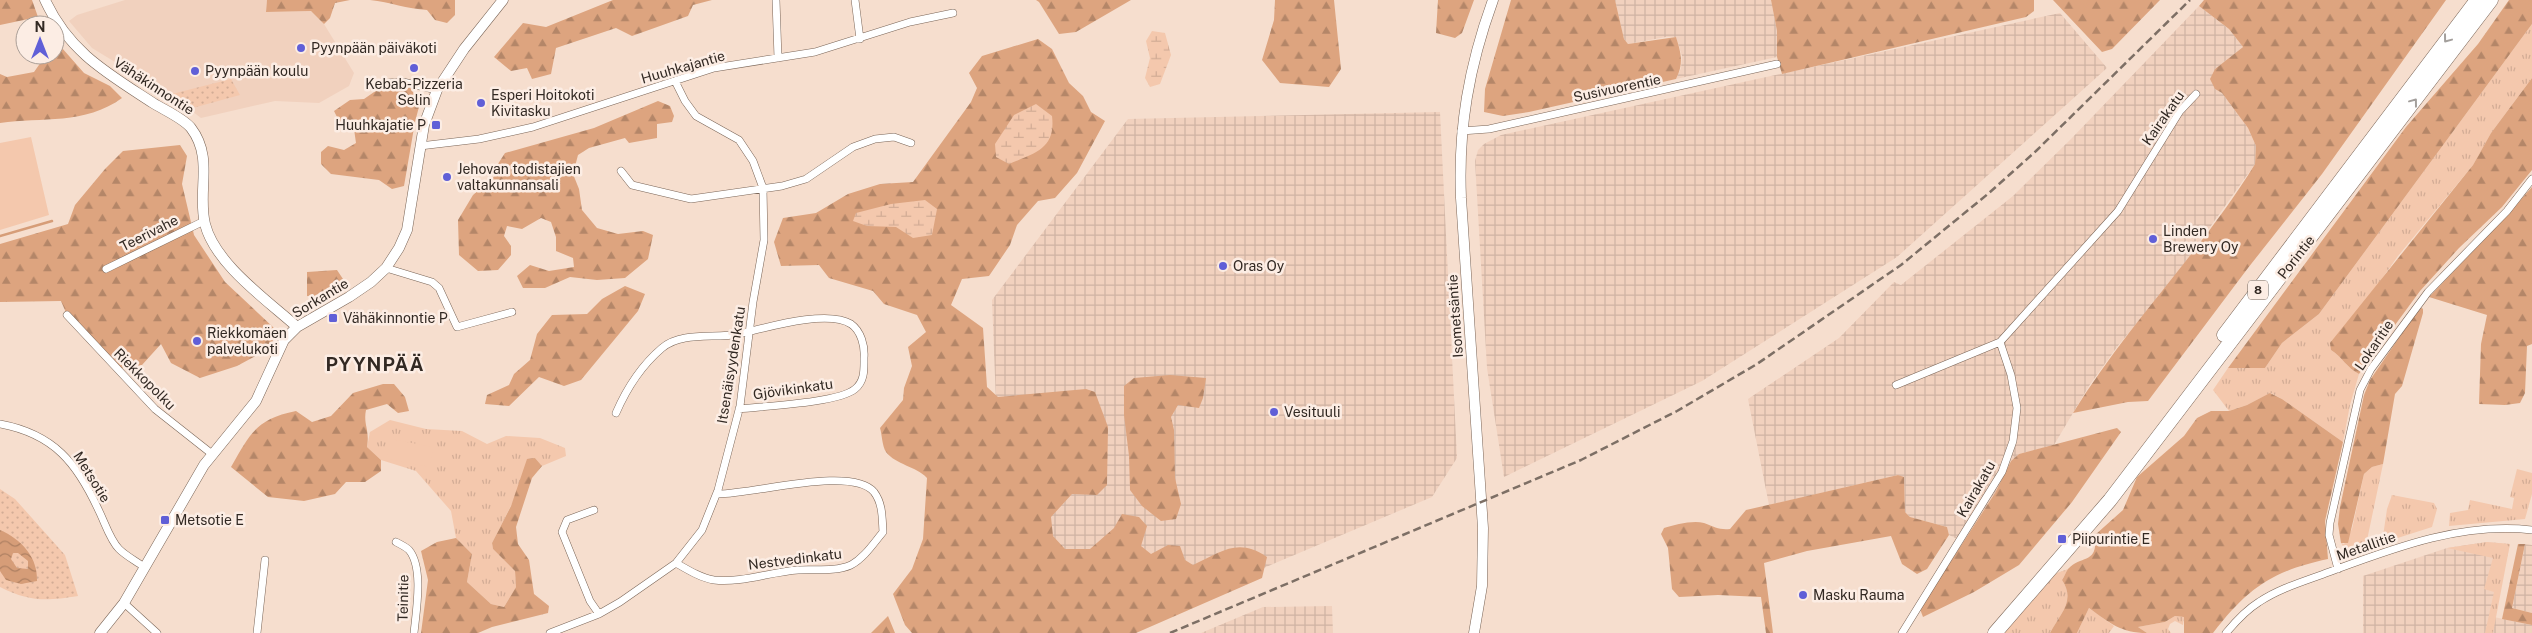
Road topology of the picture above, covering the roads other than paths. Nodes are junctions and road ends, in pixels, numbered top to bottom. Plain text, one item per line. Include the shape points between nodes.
1 (45, 0) edge
2 (503, 0) edge
3 (776, 0) edge
4 (855, 0) edge
5 (1493, 0) edge
6 (2477, 0) edge
7 (2491, 0) edge
8 (953, 13) dead end
9 (860, 39) junction
10 (778, 58) junction
11 (1778, 64) dead end
12 (674, 81) junction
13 (369, 84) dead end
14 (437, 90) junction
15 (2196, 94) dead end
16 (1461, 131) junction
17 (911, 143) dead end
18 (420, 146) junction
19 (622, 171) dead end
20 (2532, 179) edge
21 (762, 188) junction
22 (204, 221) junction
23 (106, 268) dead end
24 (386, 268) junction
25 (512, 312) dead end
26 (67, 314) dead end
27 (297, 327) junction
28 (750, 330) junction
29 (2000, 342) junction
30 (1896, 385) dead end
31 (739, 409) junction
32 (616, 412) dead end
33 (0, 424) edge
34 (212, 454) junction
35 (717, 494) junction
36 (594, 510) dead end
37 (2532, 530) edge
38 (396, 542) dead end
39 (265, 560) dead end
40 (676, 563) junction
41 (144, 567) junction
42 (2338, 569) junction
43 (2039, 581) junction
44 (124, 603) junction
45 (599, 614) junction
46 (100, 633) edge
47 (157, 633) edge
48 (257, 633) edge
49 (414, 633) edge
50 (550, 633) edge
51 (1474, 633) edge
52 (1902, 633) edge
53 (1995, 633) edge
54 (2226, 633) edge

1 - 22 street, Vähäkinnontie via 68,40 94,63 190,127 202,150
2 - 14 street, Sorkantie via 458,56
3 - 10 street
4 - 9 street
5 - 16 street, Isometsäntie via 1474,62
6 -> 43 highway, Porintie / 8
43 -> 7 highway, Porintie / 8 via 2110,500
8 - 9 street, Huuhkajantie via 910,22
9 - 10 street, Huuhkajantie via 815,52
10 - 12 street, Huuhkajantie via 714,68
11 - 16 street, Susivuorentie via 1489,129
12 - 18 street, Huuhkajantie via 533,127 479,139
12 - 21 street, Itsenäisyydenkatu via 696,116 739,140 753,160
13 - 14 street via 403,82
14 - 18 street, Sorkantie
15 - 29 street, Kairakatu via 2180,111 2118,211
16 - 51 street, Isometsäntie via 1461,198 1484,528 1482,586
17 - 21 street via 894,137 875,139 853,146 806,179
18 - 24 street, Sorkantie via 407,230
19 - 21 street via 632,185 691,199
20 - 42 street, Lokaritie via 2507,211 2444,273 2415,307 2364,381 2330,524
21 - 28 street, Itsenäisyydenkatu via 764,240
22 - 23 street, Teerivahe
22 - 27 street, Vähäkinnontie via 222,259
24 - 25 street via 432,282 439,288 458,327
24 - 27 street, Sorkantie via 349,298
26 - 34 street, Riekkopolku via 155,409
27 - 34 street, Sorkantie via 280,346 256,401
28 - 31 street, Itsenäisyydenkatu
28 - 31 street, Gjövikinkatu via 810,320 830,319 850,324 861,336 863,379 854,389 838,397
28 - 32 street via 740,334 679,340 662,348 626,390
29 - 30 street, Kairakatu
29 - 52 street, Kairakatu via 2017,408 2013,440 2002,472
31 - 35 street, Itsenäisyydenkatu
33 - 41 street, Metsotie via 22,428 42,437 64,454 81,478 118,549
34 - 41 street, Sorkantie
35 - 40 street, Itsenäisyydenkatu via 702,530
35 - 40 street, Nestvedinkatu via 847,480 872,491 881,505 883,532 850,566 831,569 714,580
36 - 45 street via 567,520 562,532 590,601
37 - 42 street, Metallitie via 2464,530
38 - 49 street, Teinitie via 410,551 416,567 418,590
39 - 48 street
40 - 45 street, Itsenäisyydenkatu
41 - 44 street, Sorkantie
42 - 54 street, Metallitie via 2275,592 2243,613
43 - 53 highway, Porintie / 8
44 - 46 street, Sorkantie
44 - 47 street
45 - 50 street, Itsenäisyydenkatu

